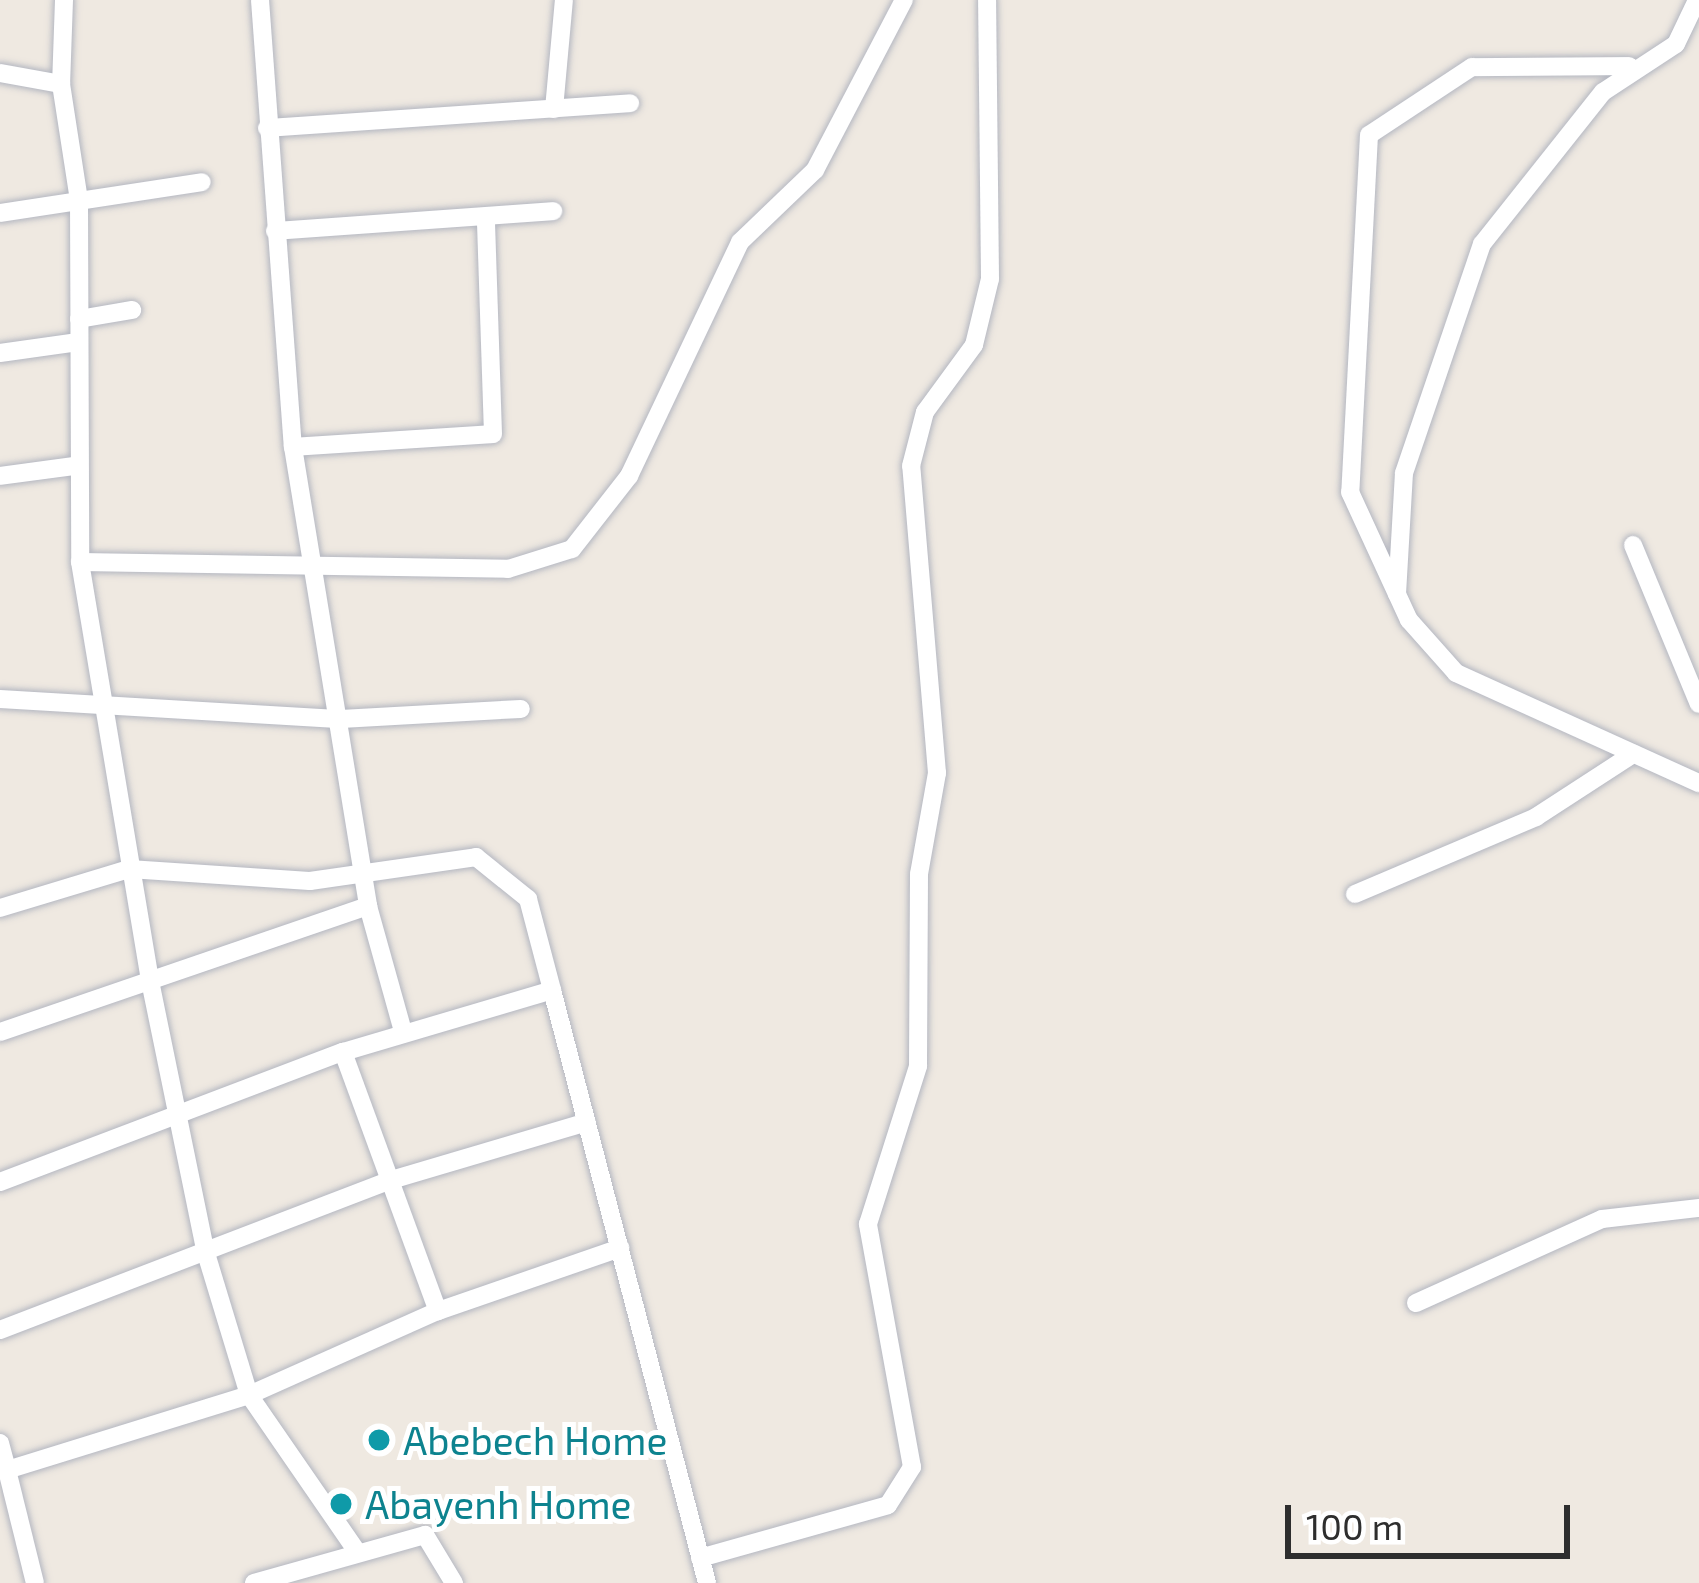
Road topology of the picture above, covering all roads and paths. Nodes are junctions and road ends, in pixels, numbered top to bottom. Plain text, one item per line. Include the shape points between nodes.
1 (64, 0) edge
2 (260, 0) edge
3 (564, 0) edge
4 (904, 0) edge
5 (987, 0) edge
6 (1697, 0) edge
7 (1629, 66) junction
8 (0, 73) edge
9 (61, 84) junction
10 (630, 103) dead end
11 (554, 109) junction
12 (267, 128) junction
13 (202, 182) dead end
14 (79, 200) junction
15 (553, 211) dead end
16 (0, 212) edge
17 (485, 219) junction
18 (275, 231) junction
19 (132, 310) dead end
20 (79, 319) junction
21 (78, 342) junction
22 (0, 353) edge
23 (293, 447) junction
24 (74, 466) junction
25 (0, 476) edge
26 (1633, 545) dead end
27 (80, 562) junction
28 (317, 571) junction
29 (1397, 594) junction
30 (0, 699) edge
31 (101, 703) junction
32 (1699, 704) edge
33 (521, 709) dead end
34 (341, 719) junction
35 (1634, 754) junction
36 (1699, 783) edge
37 (129, 869) junction
38 (366, 874) junction
39 (1355, 893) dead end
40 (368, 907) junction
41 (0, 908) edge
42 (150, 981) junction
43 (552, 990) junction
44 (403, 1031) junction
45 (0, 1032) edge
46 (343, 1052) junction
47 (182, 1114) junction
48 (587, 1122) junction
49 (391, 1180) junction
50 (0, 1182) edge
51 (1699, 1208) edge
52 (620, 1248) junction
53 (205, 1250) junction
54 (1416, 1303) dead end
55 (438, 1311) junction
56 (0, 1330) edge
57 (249, 1395) junction
58 (0, 1443) edge
59 (7, 1470) junction
60 (358, 1552) junction
61 (700, 1558) junction
62 (35, 1583) edge
63 (254, 1583) edge
64 (454, 1583) edge
65 (707, 1583) edge

1 - 9 street
2 - 12 street
3 - 11 street
4 - 28 street via 815,170 740,242 629,476 572,548 508,569
5 - 61 street via 990,278 974,345 925,412 911,466 937,773 919,874 919,1066 868,1224 912,1467 888,1505
6 - 7 street via 1676,44
7 - 29 street via 1482,244 1404,473
7 - 29 street via 1472,67 1366,140 1350,493
8 - 9 street
9 - 14 street
10 - 11 street
11 - 12 street
12 - 18 street
13 - 14 street
14 - 16 street
14 - 20 street
15 - 17 street
17 - 18 street
17 - 23 street via 494,434
18 - 23 street
19 - 20 street
20 - 21 street
21 - 22 street
21 - 24 street
23 - 28 street
24 - 25 street
24 - 27 street
26 - 32 street
27 - 28 street
27 - 31 street
28 - 34 street
29 - 35 street via 1456,673
30 - 31 street
31 - 34 street
31 - 37 street
33 - 34 street
34 - 38 street
35 - 36 street
35 - 39 street via 1537,817
37 - 38 street
37 - 41 street
37 - 42 street
38 - 40 street
38 - 43 street via 493,863 527,899
40 - 42 street
40 - 44 street
42 - 45 street
42 - 47 street
43 - 44 street
43 - 48 street
44 - 46 street
46 - 47 street
46 - 49 street
47 - 50 street
47 - 53 street
48 - 49 street
48 - 52 street
49 - 53 street
49 - 55 street
51 - 54 street via 1602,1219
52 - 55 street
52 - 61 street
53 - 56 street
53 - 57 street
55 - 57 street
57 - 59 street
57 - 60 street
58 - 59 street
59 - 62 street
60 - 63 street
60 - 64 street via 424,1534
61 - 65 street

